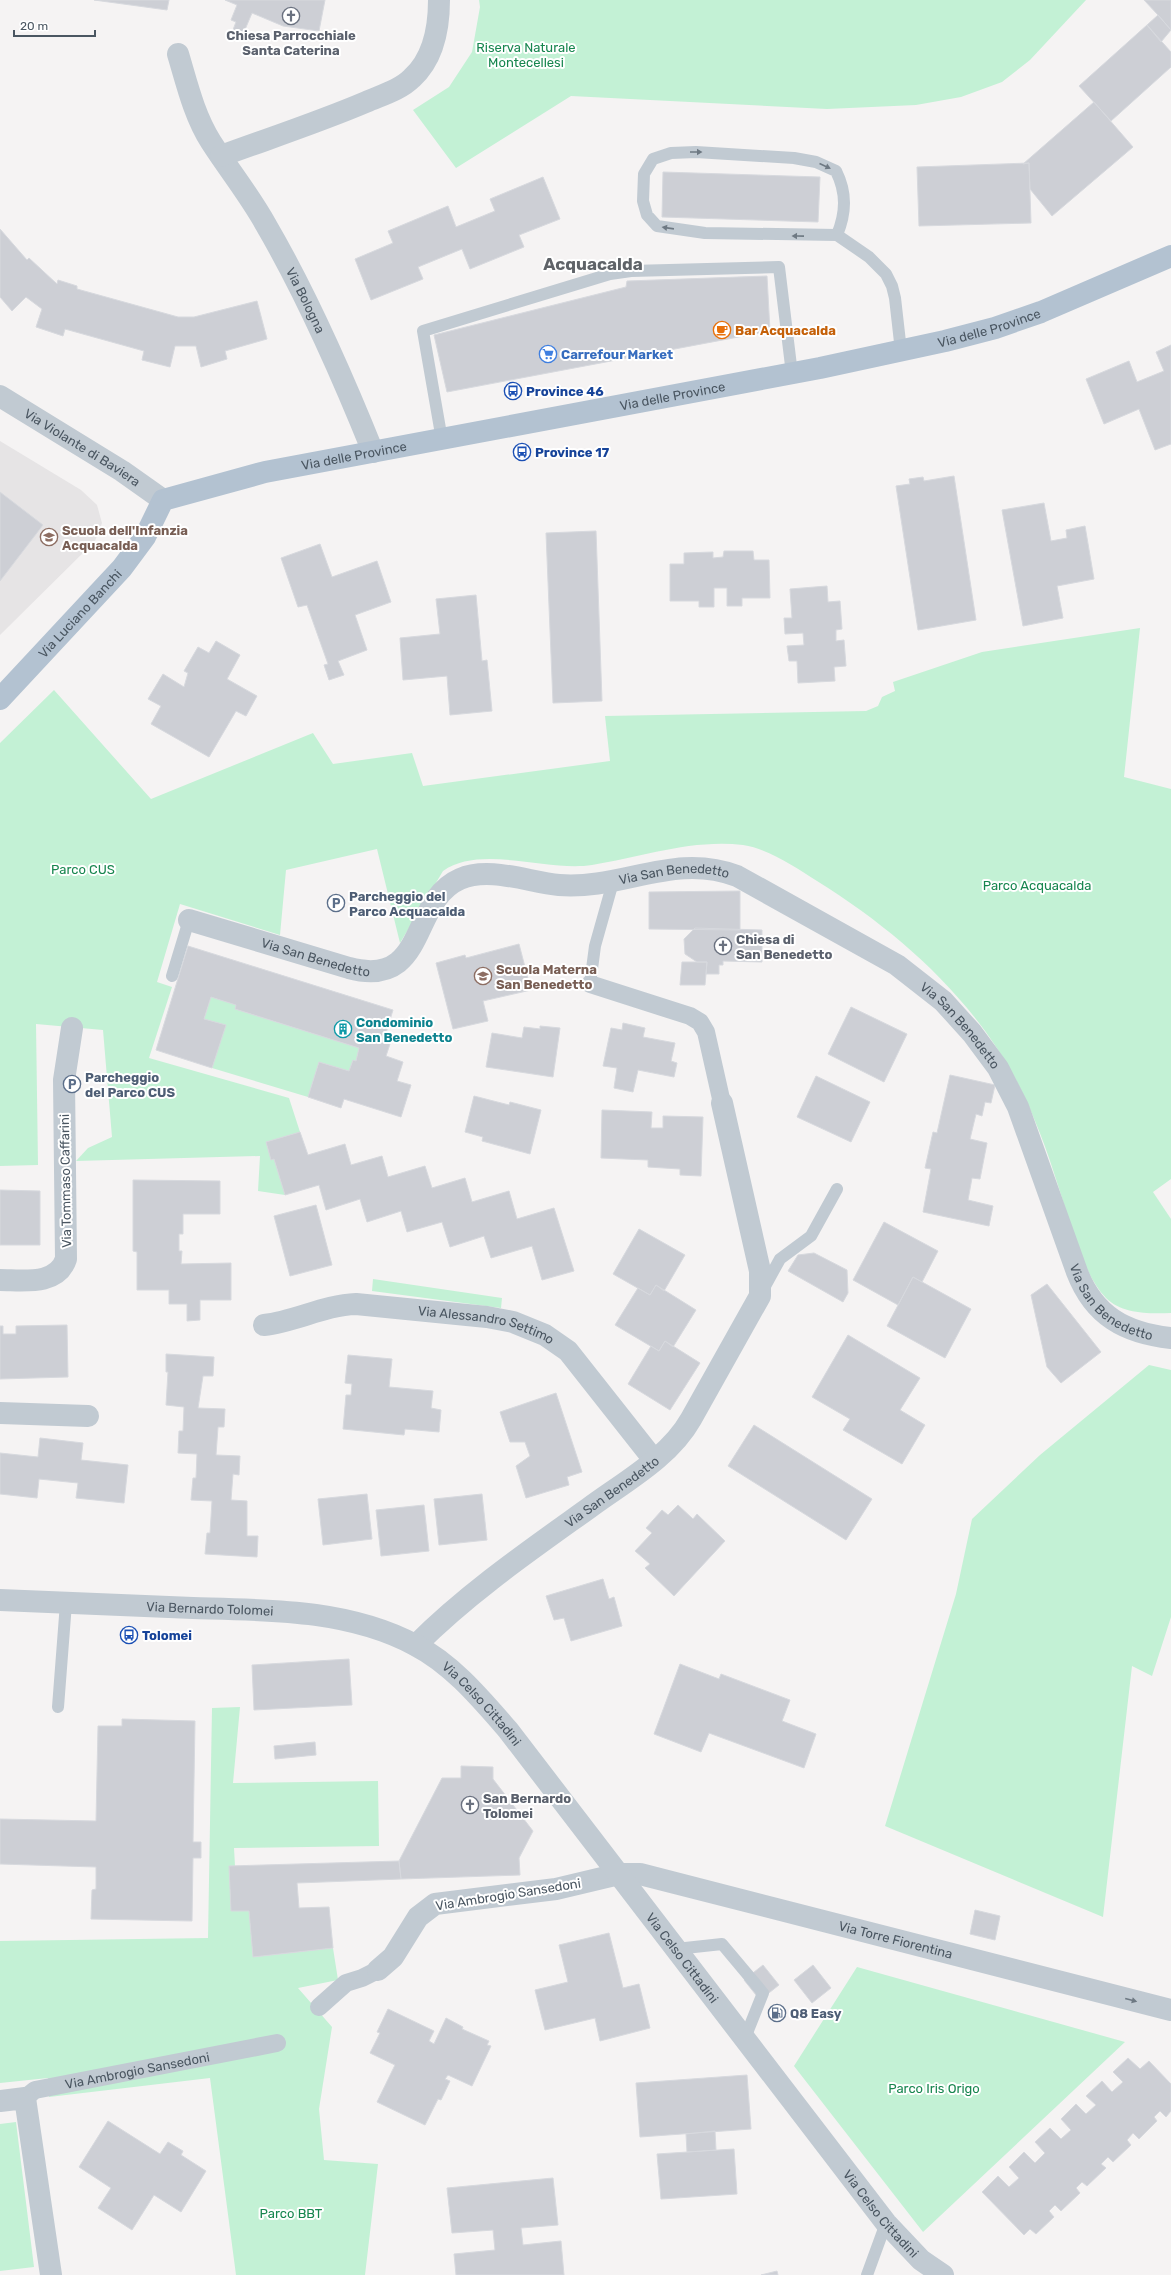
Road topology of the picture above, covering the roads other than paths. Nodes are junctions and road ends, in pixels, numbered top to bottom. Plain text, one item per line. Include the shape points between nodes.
1 (439, 0) edge
2 (178, 54) dead end
3 (221, 156) junction
4 (837, 235) junction
5 (1171, 256) edge
6 (901, 351) junction
7 (792, 374) junction
8 (0, 396) edge
9 (442, 440) junction
10 (372, 452) junction
11 (163, 500) junction
12 (0, 699) edge
13 (613, 882) junction
14 (189, 920) joint
15 (172, 976) dead end
16 (590, 984) joint
17 (72, 1028) dead end
18 (722, 1103) joint
19 (837, 1189) dead end
20 (0, 1280) edge
21 (760, 1296) junction
22 (264, 1325) dead end
23 (1171, 1338) edge
24 (0, 1413) edge
25 (88, 1416) dead end
26 (654, 1460) junction
27 (0, 1600) edge
28 (66, 1603) junction
29 (416, 1645) junction
30 (58, 1707) dead end
31 (619, 1874) junction
32 (676, 1949) junction
33 (378, 1970) joint
34 (319, 2008) dead end
35 (1171, 2010) edge
36 (745, 2038) junction
37 (277, 2042) dead end
38 (25, 2098) junction
39 (0, 2101) edge
40 (886, 2223) junction
41 (51, 2275) edge
42 (866, 2275) edge
43 (943, 2275) edge

1 - 3 street via 434,44 421,68 404,84 343,112
2 - 3 street, Via Bologna via 193,104 210,141
3 - 10 street, Via Bologna via 259,213 290,268 338,368
4 -> 4 lane via 705,233 656,226 647,215 643,201 644,174 653,159 672,153 794,158 816,162 836,171 842,184 845,204 843,220
4 - 6 lane via 870,257 886,274 895,298
5 - 6 main road, Via delle Province via 1073,300 1019,320
6 - 7 main road, Via delle Province
7 - 9 main road, Via delle Province
7 - 9 lane via 779,267 631,270 610,274 423,331
8 - 11 street, Via Violante di Baviera via 122,471
9 - 10 main road, Via delle Province
10 - 11 main road, Via delle Province via 258,474
11 - 12 main road, Via Luciano Banchi via 145,537 122,568
13 - 14 street, Via San Benedetto via 561,885 491,874 469,875 450,883 438,896 403,959 376,970 349,968
13 - 16 lane, Via San Benedetto via 599,931
13 - 23 street, Via San Benedetto via 680,867 723,871 752,883 872,950 927,987 972,1033 1010,1088 1088,1297 1114,1321 1137,1331
14 - 15 lane
16 - 18 street, Via San Benedetto via 690,1016 700,1022 706,1032
17 - 20 street, Via Tommaso Caffarini via 64,1080 66,1258 61,1270 45,1278
18 - 21 street, Via San Benedetto via 760,1271
19 - 21 lane, Via San Benedetto via 815,1230 806,1241 788,1251 780,1259
21 - 26 street, Via San Benedetto via 686,1427
22 - 26 street, Via Alessandro Settimo via 287,1322 345,1304 356,1304 487,1318 524,1326 568,1351
24 - 25 street
26 - 29 street, Via San Benedetto via 486,1582 446,1615
27 - 28 street, Via Bernardo Tolomei
28 - 29 street, Via Bernardo Tolomei via 310,1614 355,1622 398,1636
28 - 30 lane
29 - 31 street, Via Celso Cittadini via 459,1678 495,1715
31 - 32 street, Via Celso Cittadini
31 - 33 street, Via Ambrogio Sansedoni via 551,1890 435,1904 418,1917 393,1957
31 -> 35 street, Via Torre Fiorentina via 650,1876
32 - 36 street, Via Celso Cittadini
32 - 36 lane via 722,1944 764,1993
33 - 34 street, Via Ambrogio Sansedoni via 346,1983
36 - 40 street, Via Celso Cittadini
37 - 38 street, Via Ambrogio Sansedoni via 35,2090
38 - 39 street, Via Ambrogio Sansedoni
38 - 41 street
40 - 42 lane
40 - 43 street, Via Celso Cittadini via 921,2260

